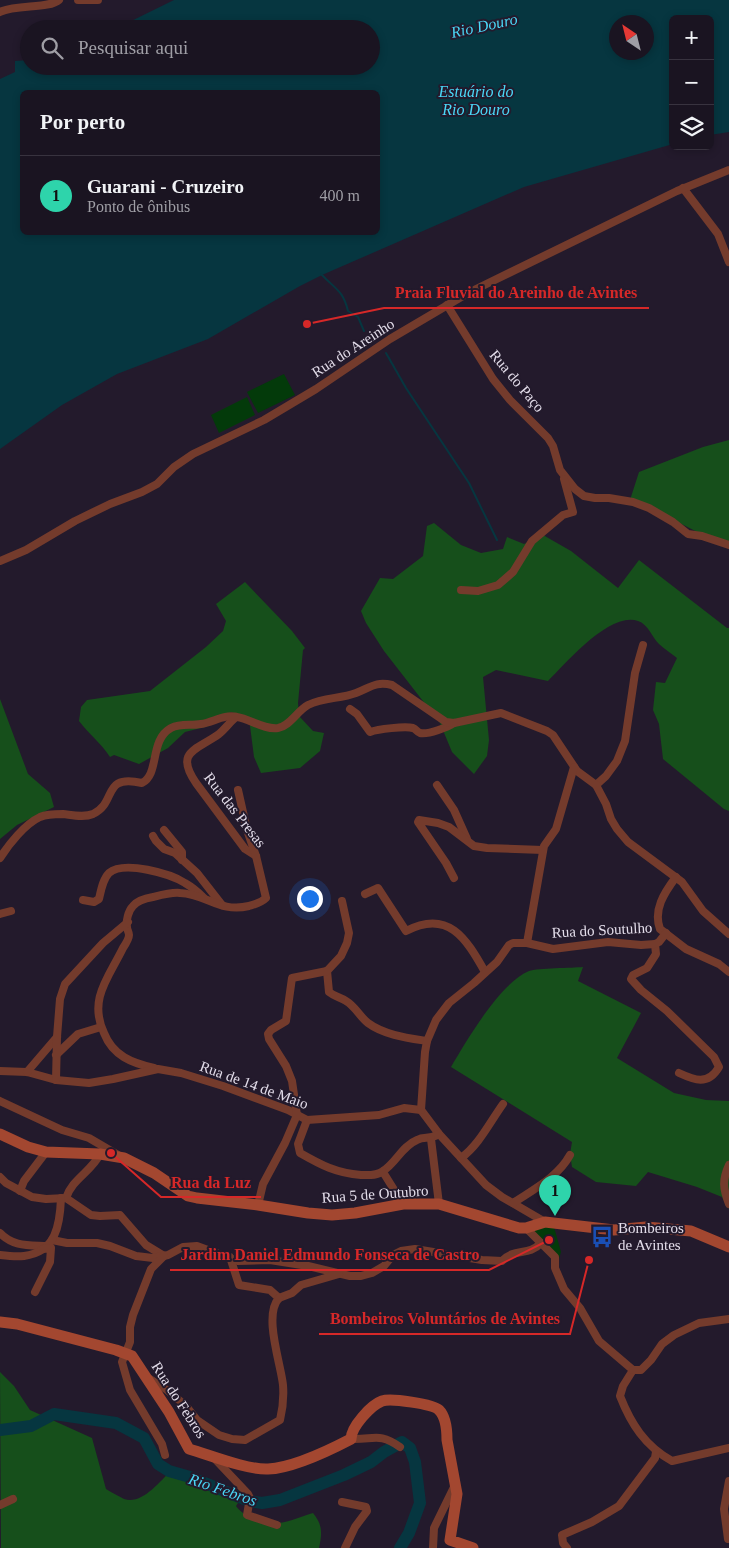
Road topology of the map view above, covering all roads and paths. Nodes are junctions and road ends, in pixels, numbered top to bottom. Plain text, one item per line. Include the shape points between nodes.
1 (59, 0) edge
2 (78, 0) edge
3 (98, 0) edge
4 (0, 12) edge
5 (729, 170) edge
6 (683, 188) junction
7 (729, 262) edge
8 (447, 306) junction
9 (563, 475) junction
10 (729, 545) edge
11 (0, 561) edge
12 (461, 590) dead end
13 (642, 645) dead end
14 (350, 709) dead end
15 (236, 716) junction
16 (454, 723) junction
17 (574, 767) junction
18 (437, 785) dead end
19 (596, 786) junction
20 (238, 790) dead end
21 (164, 830) dead end
22 (153, 836) dead end
23 (469, 844) junction
24 (543, 850) junction
25 (256, 856) junction
26 (0, 858) edge
27 (182, 860) junction
28 (676, 877) junction
29 (454, 878) dead end
30 (364, 894) dead end
31 (205, 899) junction
32 (83, 900) dead end
33 (342, 902) dead end
34 (224, 906) junction
35 (0, 908) edge
36 (132, 913) dead end
37 (0, 914) edge
38 (126, 925) junction
39 (666, 933) junction
40 (729, 934) edge
41 (527, 943) junction
42 (655, 944) junction
43 (327, 971) junction
44 (485, 972) junction
45 (729, 972) edge
46 (101, 1027) junction
47 (57, 1038) junction
48 (427, 1041) junction
49 (56, 1055) junction
50 (158, 1069) junction
51 (0, 1071) edge
52 (26, 1072) junction
53 (679, 1073) dead end
54 (56, 1080) junction
55 (0, 1101) edge
56 (503, 1104) dead end
57 (421, 1110) junction
58 (297, 1115) junction
59 (308, 1120) junction
60 (0, 1134) edge
61 (439, 1134) junction
62 (431, 1139) junction
63 (46, 1152) junction
64 (100, 1154) junction
65 (570, 1155) dead end
66 (124, 1158) junction
67 (461, 1158) junction
68 (729, 1165) edge
69 (383, 1172) junction
70 (0, 1177) edge
71 (20, 1191) junction
72 (63, 1198) junction
73 (513, 1203) junction
74 (403, 1204) junction
75 (439, 1204) junction
76 (729, 1204) edge
77 (258, 1205) junction
78 (545, 1222) junction
79 (526, 1228) junction
80 (0, 1233) edge
81 (540, 1244) junction
82 (47, 1245) junction
83 (729, 1247) edge
84 (0, 1255) edge
85 (164, 1256) junction
86 (230, 1257) junction
87 (340, 1273) junction
88 (35, 1292) dead end
89 (279, 1298) junction
90 (729, 1319) edge
91 (0, 1322) edge
92 (125, 1352) junction
93 (633, 1370) junction
94 (146, 1377) junction
95 (351, 1439) junction
96 (395, 1447) dead end
97 (729, 1448) edge
98 (656, 1452) junction
99 (164, 1455) dead end
100 (212, 1456) junction
101 (729, 1481) edge
102 (455, 1485) junction
103 (12, 1498) dead end
104 (342, 1502) dead end
105 (0, 1505) edge
106 (277, 1525) dead end
107 (728, 1539) dead end
108 (449, 1544) edge
109 (345, 1548) edge
110 (433, 1548) edge
111 (474, 1548) edge
112 (567, 1548) edge

1 - 4 street
2 - 3 street
5 - 6 street, Rua do Areinho
6 - 7 street via 718,234
6 - 8 street, Rua do Areinho
8 - 9 street, Rua do Paço via 493,379 548,438
8 - 11 street, Rua do Areinho via 264,420 193,454 157,484 75,521 26,550
9 - 10 street, Rua do Paço via 584,496 633,502 649,508 688,534
9 - 12 street, Rua do Paço via 573,512 564,515 532,541 513,572 498,585 478,591
13 - 19 street via 625,741 617,761
14 - 16 street via 370,732 413,728 427,733
15 - 16 street via 278,728 299,710 319,700 386,683 446,722
15 - 25 street, Rua das Presas via 219,733 194,748 186,763 196,783 246,849
15 - 26 street via 227,715 202,724 180,724 169,729 157,744 146,781 120,782 103,805 90,815 51,814 40,817 11,842
16 - 17 street via 501,713 553,735
17 - 19 street
17 - 24 street via 556,829
18 - 23 street via 454,810
19 - 28 street via 611,819 628,842
20 - 25 street
21 - 27 street via 182,852
22 - 27 street via 164,849
23 - 24 street via 487,848
23 - 29 street via 449,827 418,822
24 - 41 street
25 - 34 street, Rua das Presas via 266,898 262,903 238,908
27 - 34 street via 202,878
28 - 39 street, Rua do Soutulho via 657,912 660,929
28 - 40 street via 687,886 703,911
30 - 44 street via 378,888 406,932 432,922 454,929
31 - 32 street via 190,885 169,876 128,868 108,874 99,898 94,902
31 - 34 street, Rua das Presas
31 - 38 street, Rua das Presas via 179,893 141,900 133,905
33 - 43 street via 348,943
35 - 37 street via 11,911
36 - 38 street
38 - 46 street, Rua das Presas via 129,935 108,973 100,997
38 - 47 street via 103,943 65,984 60,998
39 - 42 street, Rua do Soutulho
39 - 45 street via 686,949
41 - 42 street, Rua do Soutulho via 553,949 608,942
41 - 44 street via 509,945
42 - 53 street via 656,954 647,968 633,974 632,979 714,1057 719,1067 707,1079 693,1080
43 - 48 street via 329,992 347,1001 368,1023 406,1038
43 - 58 street via 292,978 286,1021 268,1034 292,1081
44 - 48 street via 442,1011
46 - 49 street via 78,1034
46 - 50 street, Rua das Presas via 109,1043 122,1057
47 - 49 street
47 - 52 street
48 - 57 street
49 - 54 street
50 - 54 street, Rua de 14 de Maio via 101,1082
50 - 58 street, Rua de 14 de Maio via 223,1086
51 - 52 street, Rua de 14 de Maio
52 - 54 street, Rua de 14 de Maio
55 - 66 street via 62,1130 89,1138
56 - 67 street via 477,1143
57 - 59 street, Rua de 14 de Maio via 404,1108 379,1115
57 - 61 street
58 - 59 street, Rua de 14 de Maio
58 - 77 street via 263,1184
59 - 69 street via 298,1144 300,1153 337,1172 371,1175
60 - 63 street, Rua 5 de Outubro
61 - 62 street
61 - 67 street
62 - 69 street via 418,1139
62 - 75 street
63 - 64 street, Rua 5 de Outubro
63 - 71 street
64 - 66 street, Rua 5 de Outubro
64 - 72 street
65 - 73 street via 564,1167
66 - 77 street, Rua 5 de Outubro via 188,1196
67 - 73 street via 486,1185
68 - 76 street via 724,1174 724,1191
69 - 74 street
70 - 71 street
71 - 72 street via 32,1197
72 - 82 street via 58,1225
72 - 85 street via 91,1215 120,1215 146,1245
73 - 78 street
74 - 75 street, Rua 5 de Outubro
74 - 77 street, Rua 5 de Outubro via 332,1215
75 - 79 street, Rua 5 de Outubro via 516,1228
78 - 79 street, Rua 5 de Outubro
78 - 83 street, Rua 5 de Outubro via 614,1230 646,1227 691,1231
79 - 81 street
80 - 82 street via 19,1246
81 - 87 street via 534,1250 509,1254 502,1261 415,1249 401,1251 372,1273 361,1276
81 - 93 street via 555,1257 555,1268 564,1289 580,1308 599,1341
82 - 84 street via 25,1256
82 - 85 street via 97,1243 145,1257
82 - 88 street via 51,1248 50,1262
85 - 86 street via 183,1247 197,1246
85 - 92 street via 151,1269 133,1314 130,1342
86 - 87 street via 238,1261 270,1260
86 - 89 street via 240,1286 270,1290
87 - 89 street via 301,1285
89 - 94 street via 272,1311 284,1403 280,1420 266,1429 244,1440 219,1435 197,1420 167,1390
90 - 93 street via 699,1323 674,1335 662,1344 641,1370
91 - 92 street
92 - 94 street, Rua do Febros via 132,1356
92 - 99 street via 122,1362 130,1390 162,1444
93 - 98 street via 620,1396 637,1430
94 - 100 street, Rua do Febros via 189,1449
95 - 96 street via 379,1437
95 - 100 street, Rua do Febros via 331,1450 267,1470
95 - 102 street via 354,1428 382,1400 437,1408 447,1430
97 - 98 street via 672,1461
98 - 112 street via 656,1458 619,1506 562,1534
100 - 106 street via 248,1494 247,1515
101 - 107 street via 724,1509
102 - 108 street via 457,1494
102 - 110 street via 434,1528
103 - 105 street
104 - 109 street via 366,1506 367,1512
108 - 111 street

